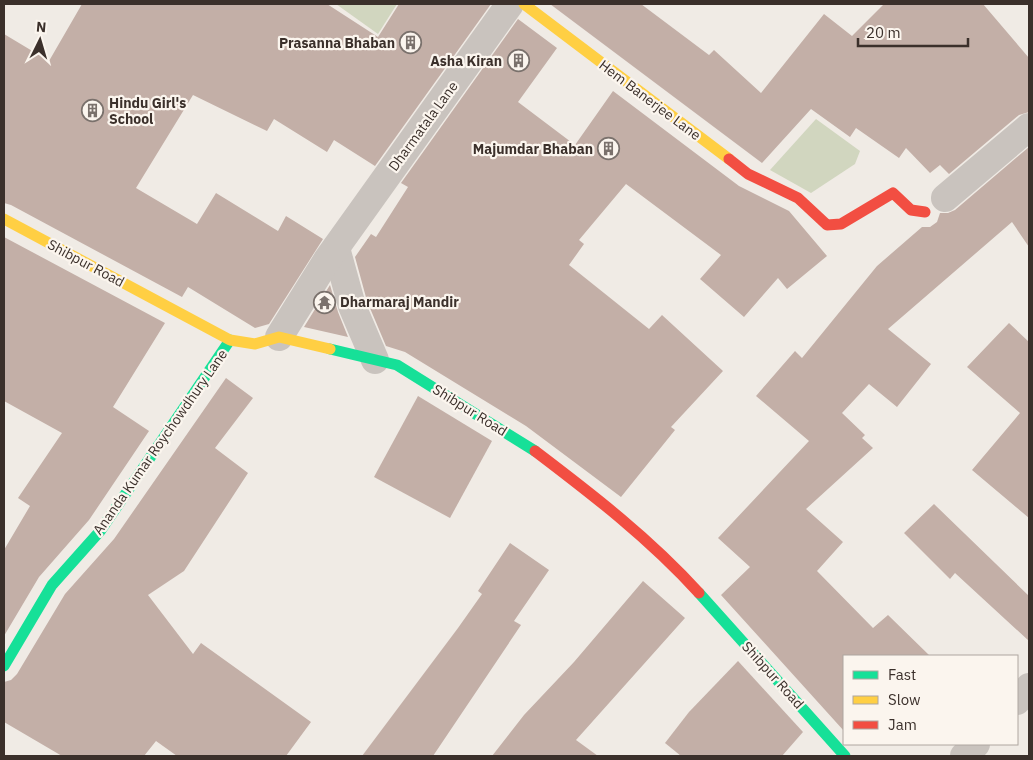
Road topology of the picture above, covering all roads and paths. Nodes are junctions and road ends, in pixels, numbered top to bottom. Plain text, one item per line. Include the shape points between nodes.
1 (510, 4) edge
2 (524, 4) edge
3 (1029, 127) edge
4 (935, 205) joint
5 (4, 219) edge
6 (336, 248) junction
7 (279, 337) junction
8 (230, 340) junction
9 (375, 360) junction
10 (4, 666) edge
11 (1029, 687) edge
12 (1018, 700) edge
13 (975, 745) edge
14 (845, 756) edge
15 (964, 756) edge

1 - 6 street, Dharmatala Lane
2 - 4 street, Hem Banerjee Lane via 748,174 798,198 827,225 842,224 893,193 911,210
3 - 4 street
5 - 8 street, Shibpur Road
6 - 7 street, Dharmatala Lane
6 - 9 street via 352,306
7 - 8 street, Shibpur Road via 255,344
7 - 9 street, Shibpur Road
8 - 10 street, Ananda Kumar Roychowdhury Lane via 101,530 52,585
9 - 14 street, Shibpur Road via 397,365 518,439 610,508 679,571
11 - 12 street
13 - 15 street

